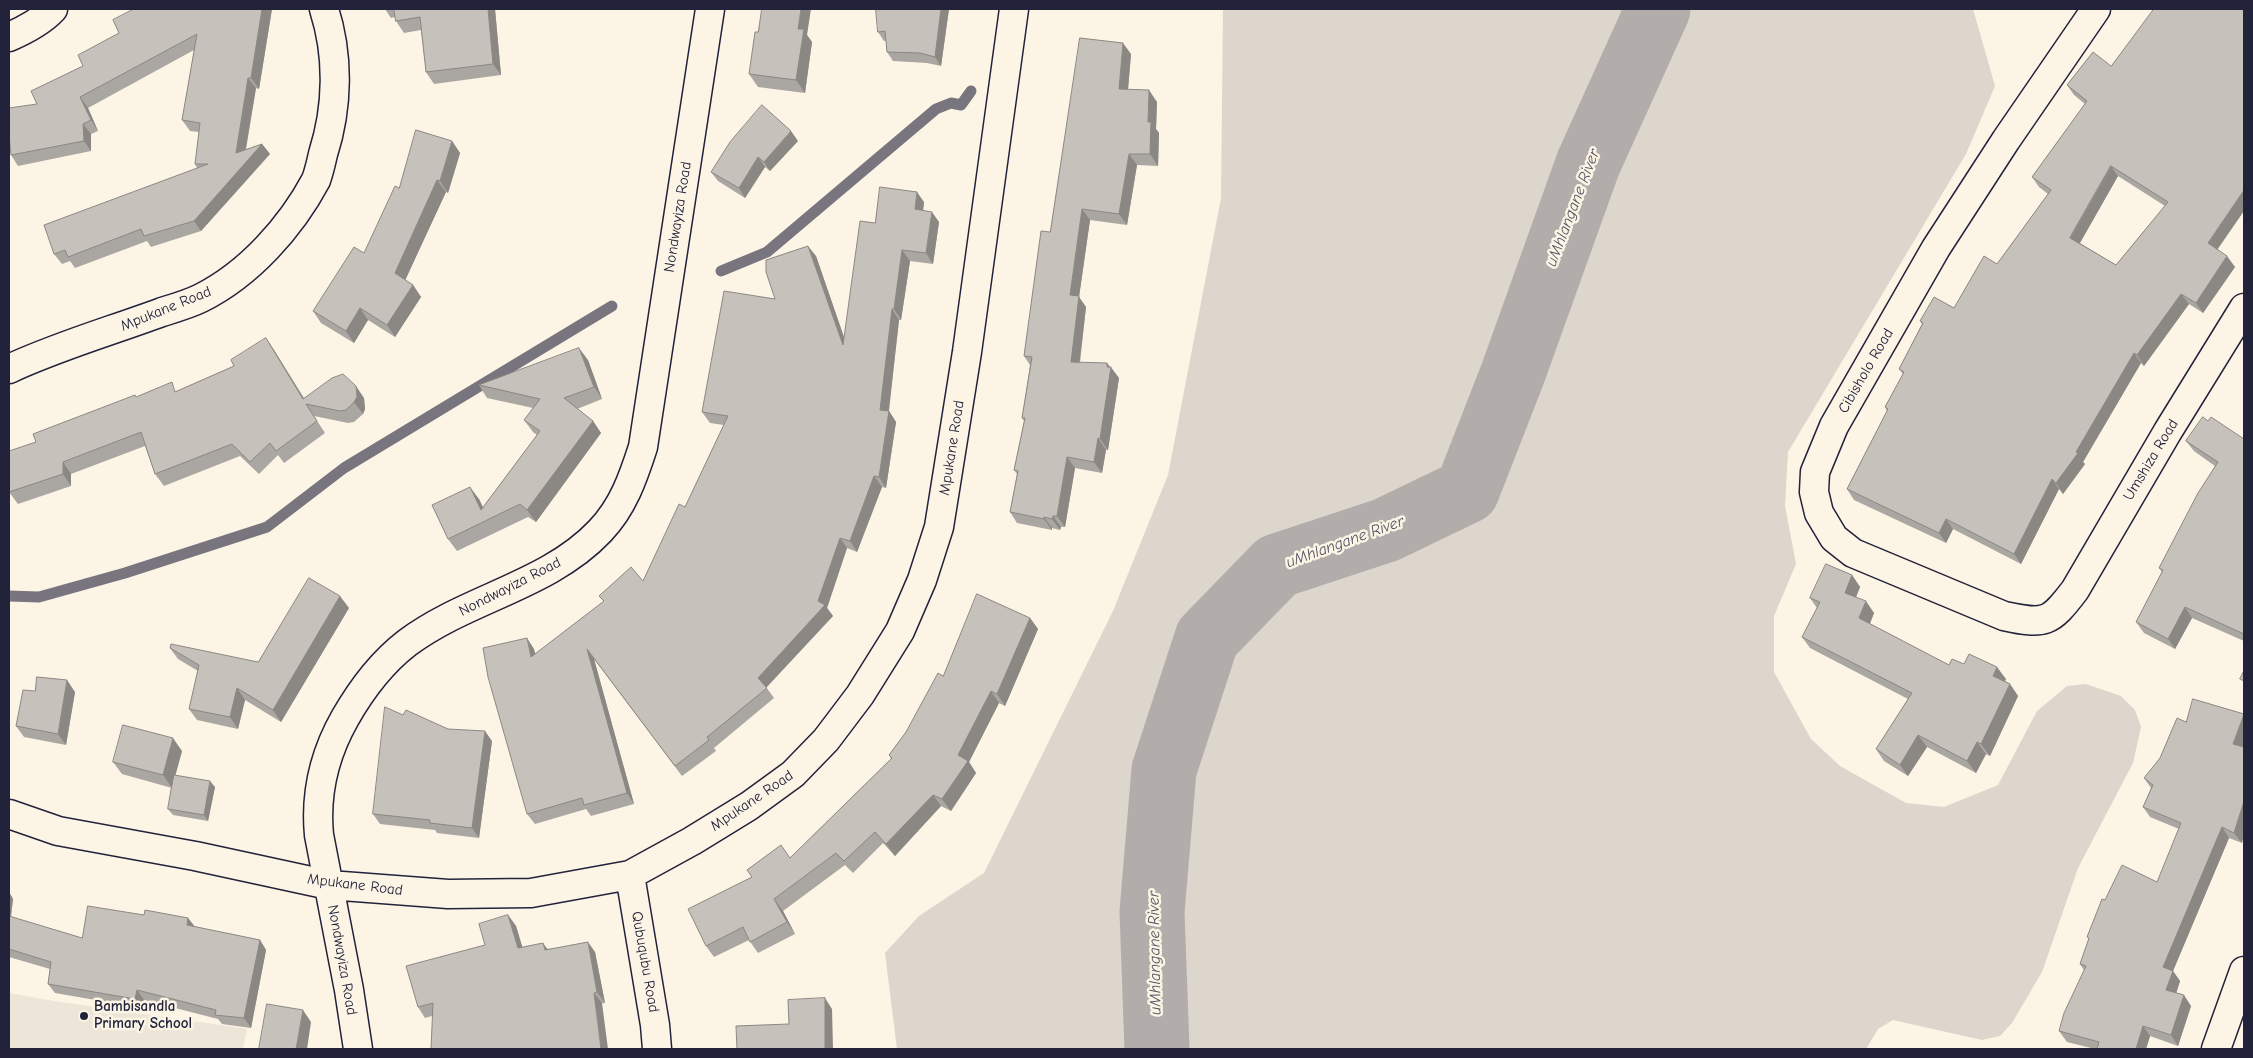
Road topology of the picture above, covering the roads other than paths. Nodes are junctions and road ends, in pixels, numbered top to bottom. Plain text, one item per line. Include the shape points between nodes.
1 (53, 9) edge
2 (324, 9) edge
3 (710, 9) edge
4 (1014, 9) edge
5 (2096, 9) edge
6 (9, 37) edge
7 (2244, 308) edge
8 (9, 369) edge
9 (2058, 612) joint
10 (9, 814) edge
11 (630, 875) junction
12 (328, 885) junction
13 (2244, 971) edge
14 (358, 1049) edge
15 (657, 1049) edge
16 (2216, 1049) edge

1 - 6 street via 25,30
2 - 8 street, Mpukane Road via 335,59 334,106 328,141 316,178 295,214 269,244 238,275 201,298 36,356
3 - 12 street, Nondwayiza Road via 643,447 632,480 620,506 600,532 579,549 554,567 442,622 407,643 378,670 358,696 340,727 319,787 317,812
4 - 11 street, Mpukane Road via 967,352 939,527 922,580 900,631 860,695 826,740 793,774 749,806
5 - 9 street, Cibisholo Road via 1936,248 1834,426 1815,472 1814,492 1819,514 1834,538 1853,553 2004,616 2045,621
7 - 9 street, Umshiza Road via 2075,590
10 - 12 street, Mpukane Road via 58,831
11 - 12 street, Mpukane Road via 531,892 448,894
11 - 15 street, Qubuqubu Road
12 - 14 street, Nondwayiza Road
13 - 16 street

